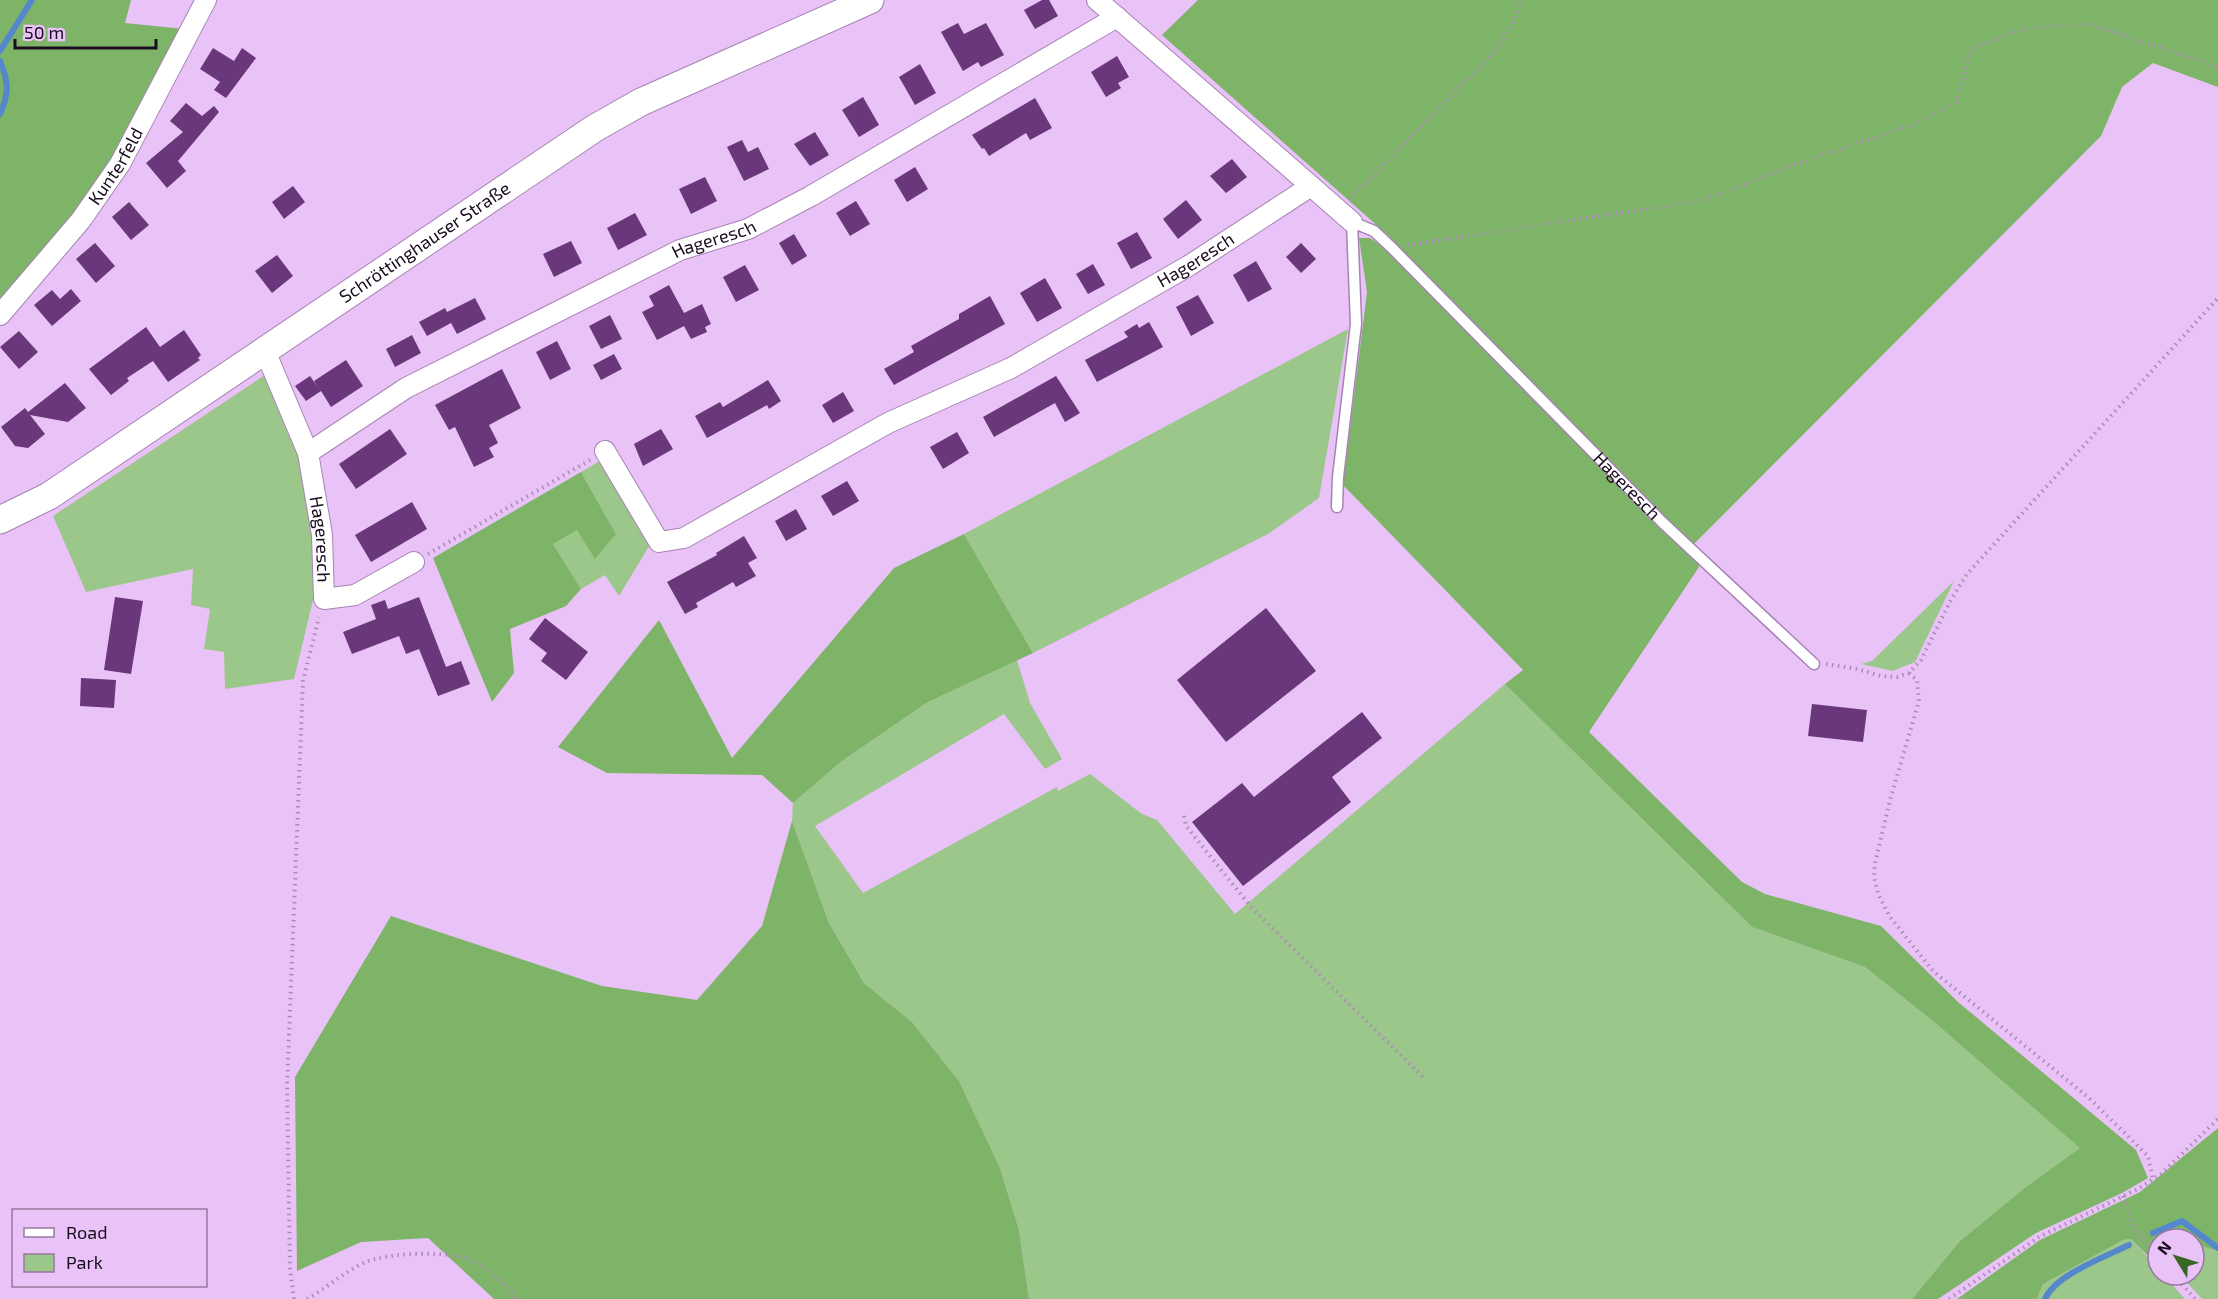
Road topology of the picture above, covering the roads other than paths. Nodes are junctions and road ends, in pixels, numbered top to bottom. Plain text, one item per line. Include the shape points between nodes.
1 (206, 0) edge
2 (870, 0) edge
3 (1097, 0) edge
4 (1117, 17) junction
5 (1311, 186) junction
6 (1346, 216) junction
7 (0, 315) edge
8 (265, 351) junction
9 (605, 451) road end
10 (308, 453) junction
11 (1337, 507) dead end
12 (0, 520) edge
13 (414, 562) road end
14 (1814, 664) road end

1 - 7 street, Kunterfeld via 120,164 81,220
2 - 8 main road, Schröttinghauser Straße via 641,102 595,128
3 - 4 street, Hageresch
4 - 5 street, Hageresch
4 - 10 street, Hageresch via 812,196 748,229 680,250 406,388
5 - 6 street, Hageresch
5 - 9 street, Hageresch via 1190,265 1011,369 888,423 684,538 659,542
6 - 11 lane via 1356,324
6 - 14 lane, Hageresch via 1374,231 1392,248 1662,522
8 - 10 street, Hageresch
8 - 12 main road, Schröttinghauser Straße via 50,496
10 - 13 street, Hageresch via 322,535 324,598 355,595

